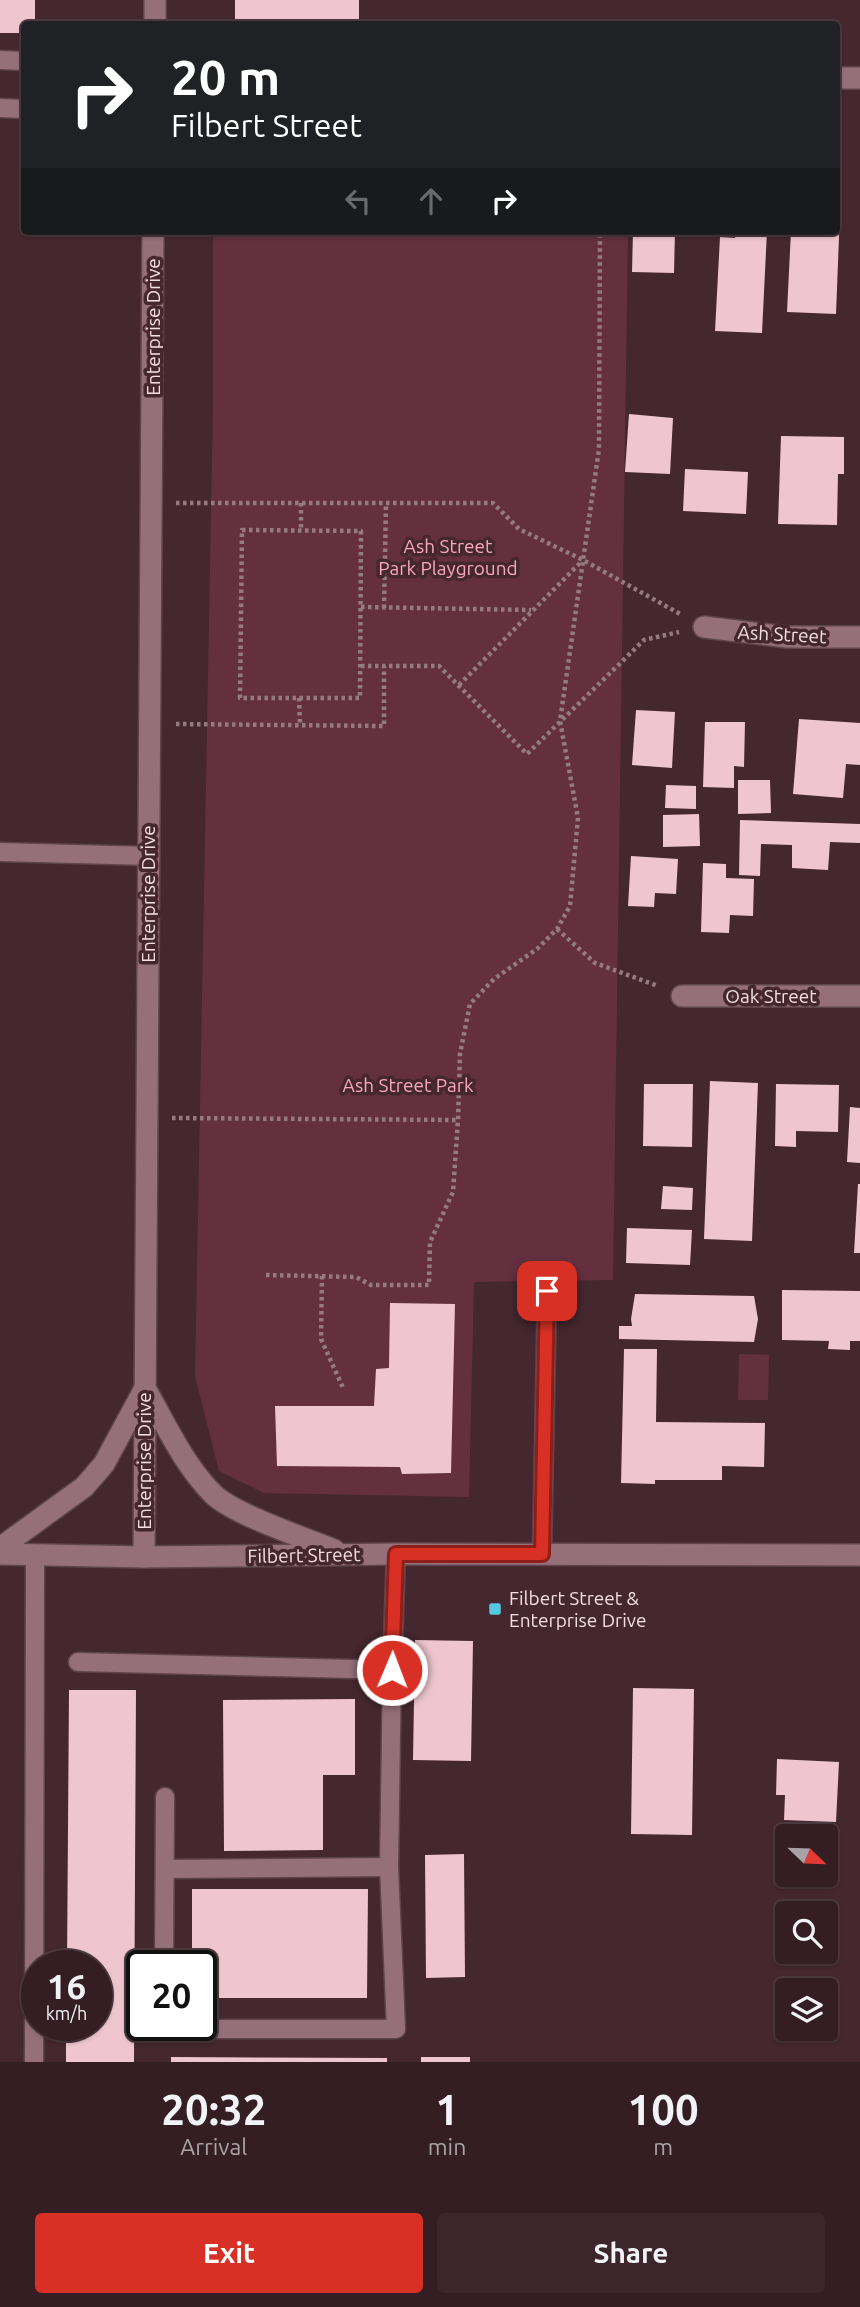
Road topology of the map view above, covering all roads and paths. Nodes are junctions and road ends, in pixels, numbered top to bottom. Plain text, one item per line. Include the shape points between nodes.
1 (155, 0) edge
2 (155, 21) edge
3 (0, 61) edge
4 (21, 61) edge
5 (840, 78) edge
6 (860, 78) edge
7 (0, 108) edge
8 (21, 109) edge
9 (153, 235) edge
10 (600, 235) edge
11 (151, 502) junction
12 (301, 503) junction
13 (386, 503) junction
14 (301, 530) junction
15 (583, 560) junction
16 (361, 607) junction
17 (384, 608) junction
18 (533, 610) junction
19 (704, 627) junction
20 (860, 637) edge
21 (360, 666) junction
22 (384, 666) junction
23 (459, 685) junction
24 (299, 698) junction
25 (560, 721) junction
26 (150, 723) junction
27 (300, 725) junction
28 (0, 852) edge
29 (149, 856) junction
30 (557, 929) junction
31 (682, 996) joint
32 (860, 996) edge
33 (147, 1118) junction
34 (458, 1120) junction
35 (266, 1275) dead end
36 (322, 1276) junction
37 (547, 1291) dead end
38 (145, 1388) junction
39 (344, 1390) dead end
40 (0, 1548) edge
41 (0, 1554) edge
42 (35, 1554) junction
43 (344, 1554) junction
44 (396, 1554) junction
45 (542, 1554) junction
46 (860, 1555) edge
47 (144, 1557) junction
48 (78, 1662) dead end
49 (392, 1670) junction
50 (165, 1797) dead end
51 (389, 1867) junction
52 (165, 1869) junction
53 (164, 1950) edge
54 (217, 2028) edge
55 (34, 2062) edge

1 - 2 street
3 - 4 lane
5 - 6 street
7 - 8 lane
9 - 11 street, Enterprise Drive
10 - 15 path via 599,449
11 - 12 path
11 - 26 street, Enterprise Drive
12 - 13 path
12 - 14 path
13 - 15 path via 493,503 519,529
13 - 17 path
14 - 16 path via 361,531
14 - 24 path via 242,530 240,698
15 - 18 path
15 - 19 path
15 - 25 path
16 - 17 path
16 - 21 path
17 - 18 path
18 - 23 path
19 - 20 street, Ash Street via 787,637
19 - 25 path via 644,640
21 - 22 path
21 - 24 path via 360,698
22 - 23 path via 439,666
22 - 27 path via 384,726
23 - 25 path via 527,754
24 - 27 path
25 - 30 path via 578,818 570,906
26 - 27 path
26 - 29 street, Enterprise Drive
28 - 29 lane
29 - 33 street, Enterprise Drive
30 - 31 path via 595,963
30 - 34 path via 470,1004 460,1054
31 - 32 street, Oak Street
33 - 34 path
33 - 38 street, Enterprise Drive
34 - 36 path via 453,1192 430,1242 429,1285 371,1285 356,1277
35 - 36 path
36 - 39 path via 321,1339
37 - 45 lane
38 - 40 street via 104,1464 84,1487
38 - 43 street via 189,1464 214,1496
38 - 47 street, Enterprise Drive
41 - 42 street, Filbert Street
42 - 47 street, Filbert Street
42 - 55 lane
43 - 44 street, Filbert Street
43 - 47 street, Filbert Street
44 - 45 street, Filbert Street
44 - 49 lane
45 - 46 street, Filbert Street
48 - 49 lane
49 - 51 lane
50 - 52 lane
51 - 52 lane
51 - 54 lane via 396,2029
52 - 53 lane

